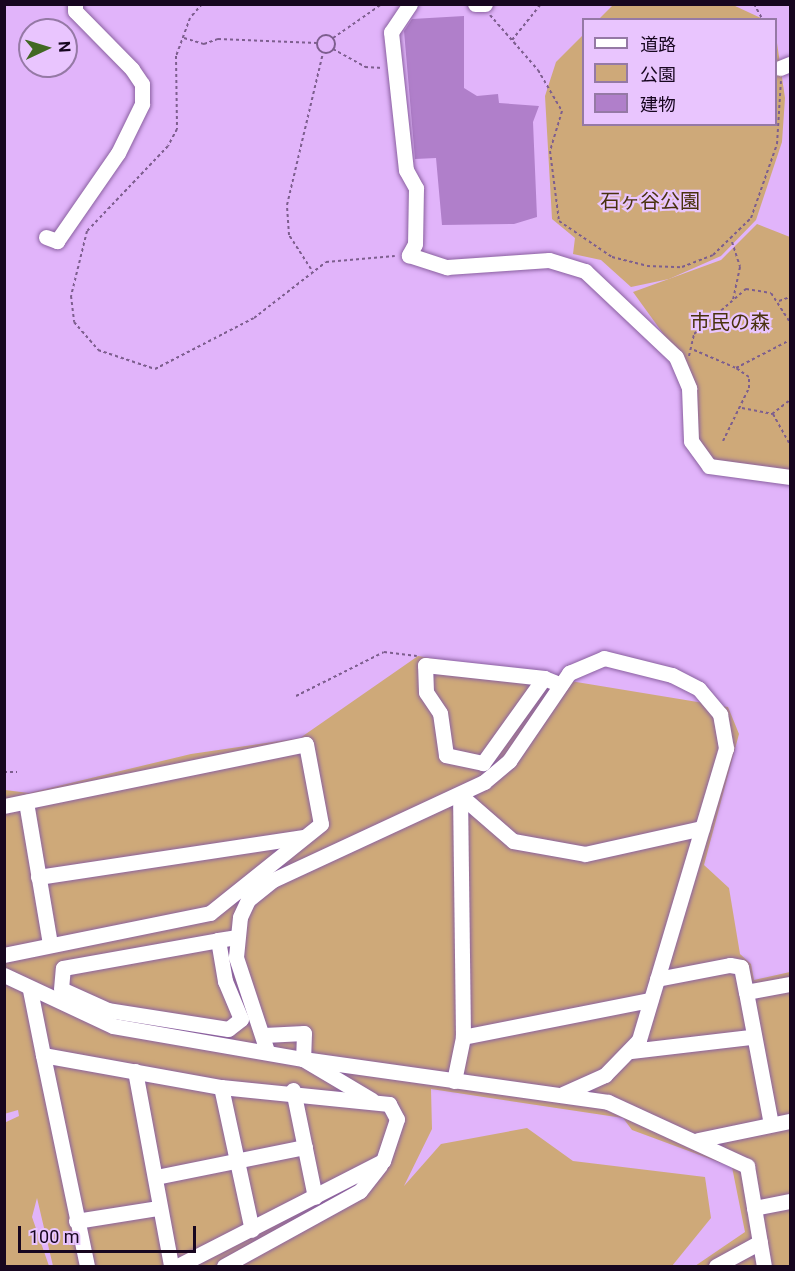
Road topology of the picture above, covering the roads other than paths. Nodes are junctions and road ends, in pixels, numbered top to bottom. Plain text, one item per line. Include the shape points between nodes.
1 (75, 4) edge
2 (410, 4) edge
3 (45, 237) dead end
4 (790, 477) edge
5 (544, 678) junction
6 (561, 685) junction
7 (460, 795) junction
8 (26, 802) junction
9 (4, 806) edge
10 (702, 828) junction
11 (304, 837) junction
12 (38, 877) junction
13 (236, 937) junction
14 (218, 940) junction
15 (50, 944) junction
16 (4, 955) edge
17 (4, 975) edge
18 (657, 979) junction
19 (790, 984) edge
20 (30, 990) junction
21 (746, 992) junction
22 (650, 1000) junction
23 (264, 1035) junction
24 (463, 1037) junction
25 (750, 1037) dead end
26 (267, 1051) junction
27 (631, 1051) junction
28 (43, 1055) junction
29 (303, 1059) junction
30 (135, 1071) junction
31 (454, 1081) junction
32 (221, 1087) junction
33 (293, 1090) junction
34 (563, 1094) junction
35 (372, 1100) junction
36 (790, 1121) edge
37 (771, 1124) junction
38 (698, 1140) junction
39 (305, 1147) junction
40 (234, 1160) junction
41 (383, 1161) junction
42 (156, 1177) junction
43 (315, 1197) junction
44 (790, 1201) edge
45 (157, 1208) junction
46 (754, 1208) junction
47 (76, 1221) junction
48 (252, 1230) junction
49 (760, 1242) junction
50 (87, 1266) edge
51 (171, 1266) edge
52 (178, 1266) edge
53 (224, 1266) edge
54 (716, 1266) edge
55 (764, 1266) edge

1 - 3 street via 75,11 132,69 142,84 142,104 118,153 57,241
2 - 4 street via 391,32 398,68 406,170 416,188 415,244 409,255 447,267 549,261 585,271 603,282 681,365 689,388 695,452 709,466 729,472
5 - 5 street via 425,665 426,692 440,713 446,755 483,763
5 - 6 street
6 - 7 street via 508,760
6 - 10 street via 569,673 604,658 672,675 699,689 720,714 726,748
7 - 10 street via 513,842 585,854
7 - 13 street via 273,880 248,900
7 - 24 street
8 - 9 street
8 - 11 street via 306,744 321,824
8 - 12 street
10 - 18 street
11 - 12 street
11 - 15 street via 210,913
12 - 15 street
13 - 14 street
13 - 23 street via 242,980
14 - 14 street via 63,968 61,990 108,1010 228,1029 241,1019 225,981
15 - 16 street
17 - 20 street
18 - 21 street via 730,965 741,967
18 - 22 street
19 - 21 street
20 - 26 street via 113,1026
20 - 28 street
21 - 37 street
22 - 24 street
22 - 27 street
23 - 26 street
23 - 29 street via 304,1033
24 - 31 street
25 - 27 street
26 - 29 street
27 - 34 street via 605,1075
28 - 30 street
28 - 47 street
29 - 31 street
29 - 35 street
30 - 32 street
30 - 42 street
31 - 34 street
32 - 33 street
32 - 40 street
33 - 35 street
33 - 39 street
34 - 38 street via 608,1102
35 - 41 street via 388,1104 397,1119
36 - 37 street
37 - 38 street
38 - 46 street via 747,1166
39 - 40 street
39 - 43 street
40 - 42 street
40 - 48 street
41 - 43 street
41 - 53 street via 360,1191
42 - 45 street
43 - 48 street
44 - 46 street
45 - 47 street
45 - 51 street
46 - 49 street
47 - 50 street
48 - 52 street
49 - 54 street
49 - 55 street

